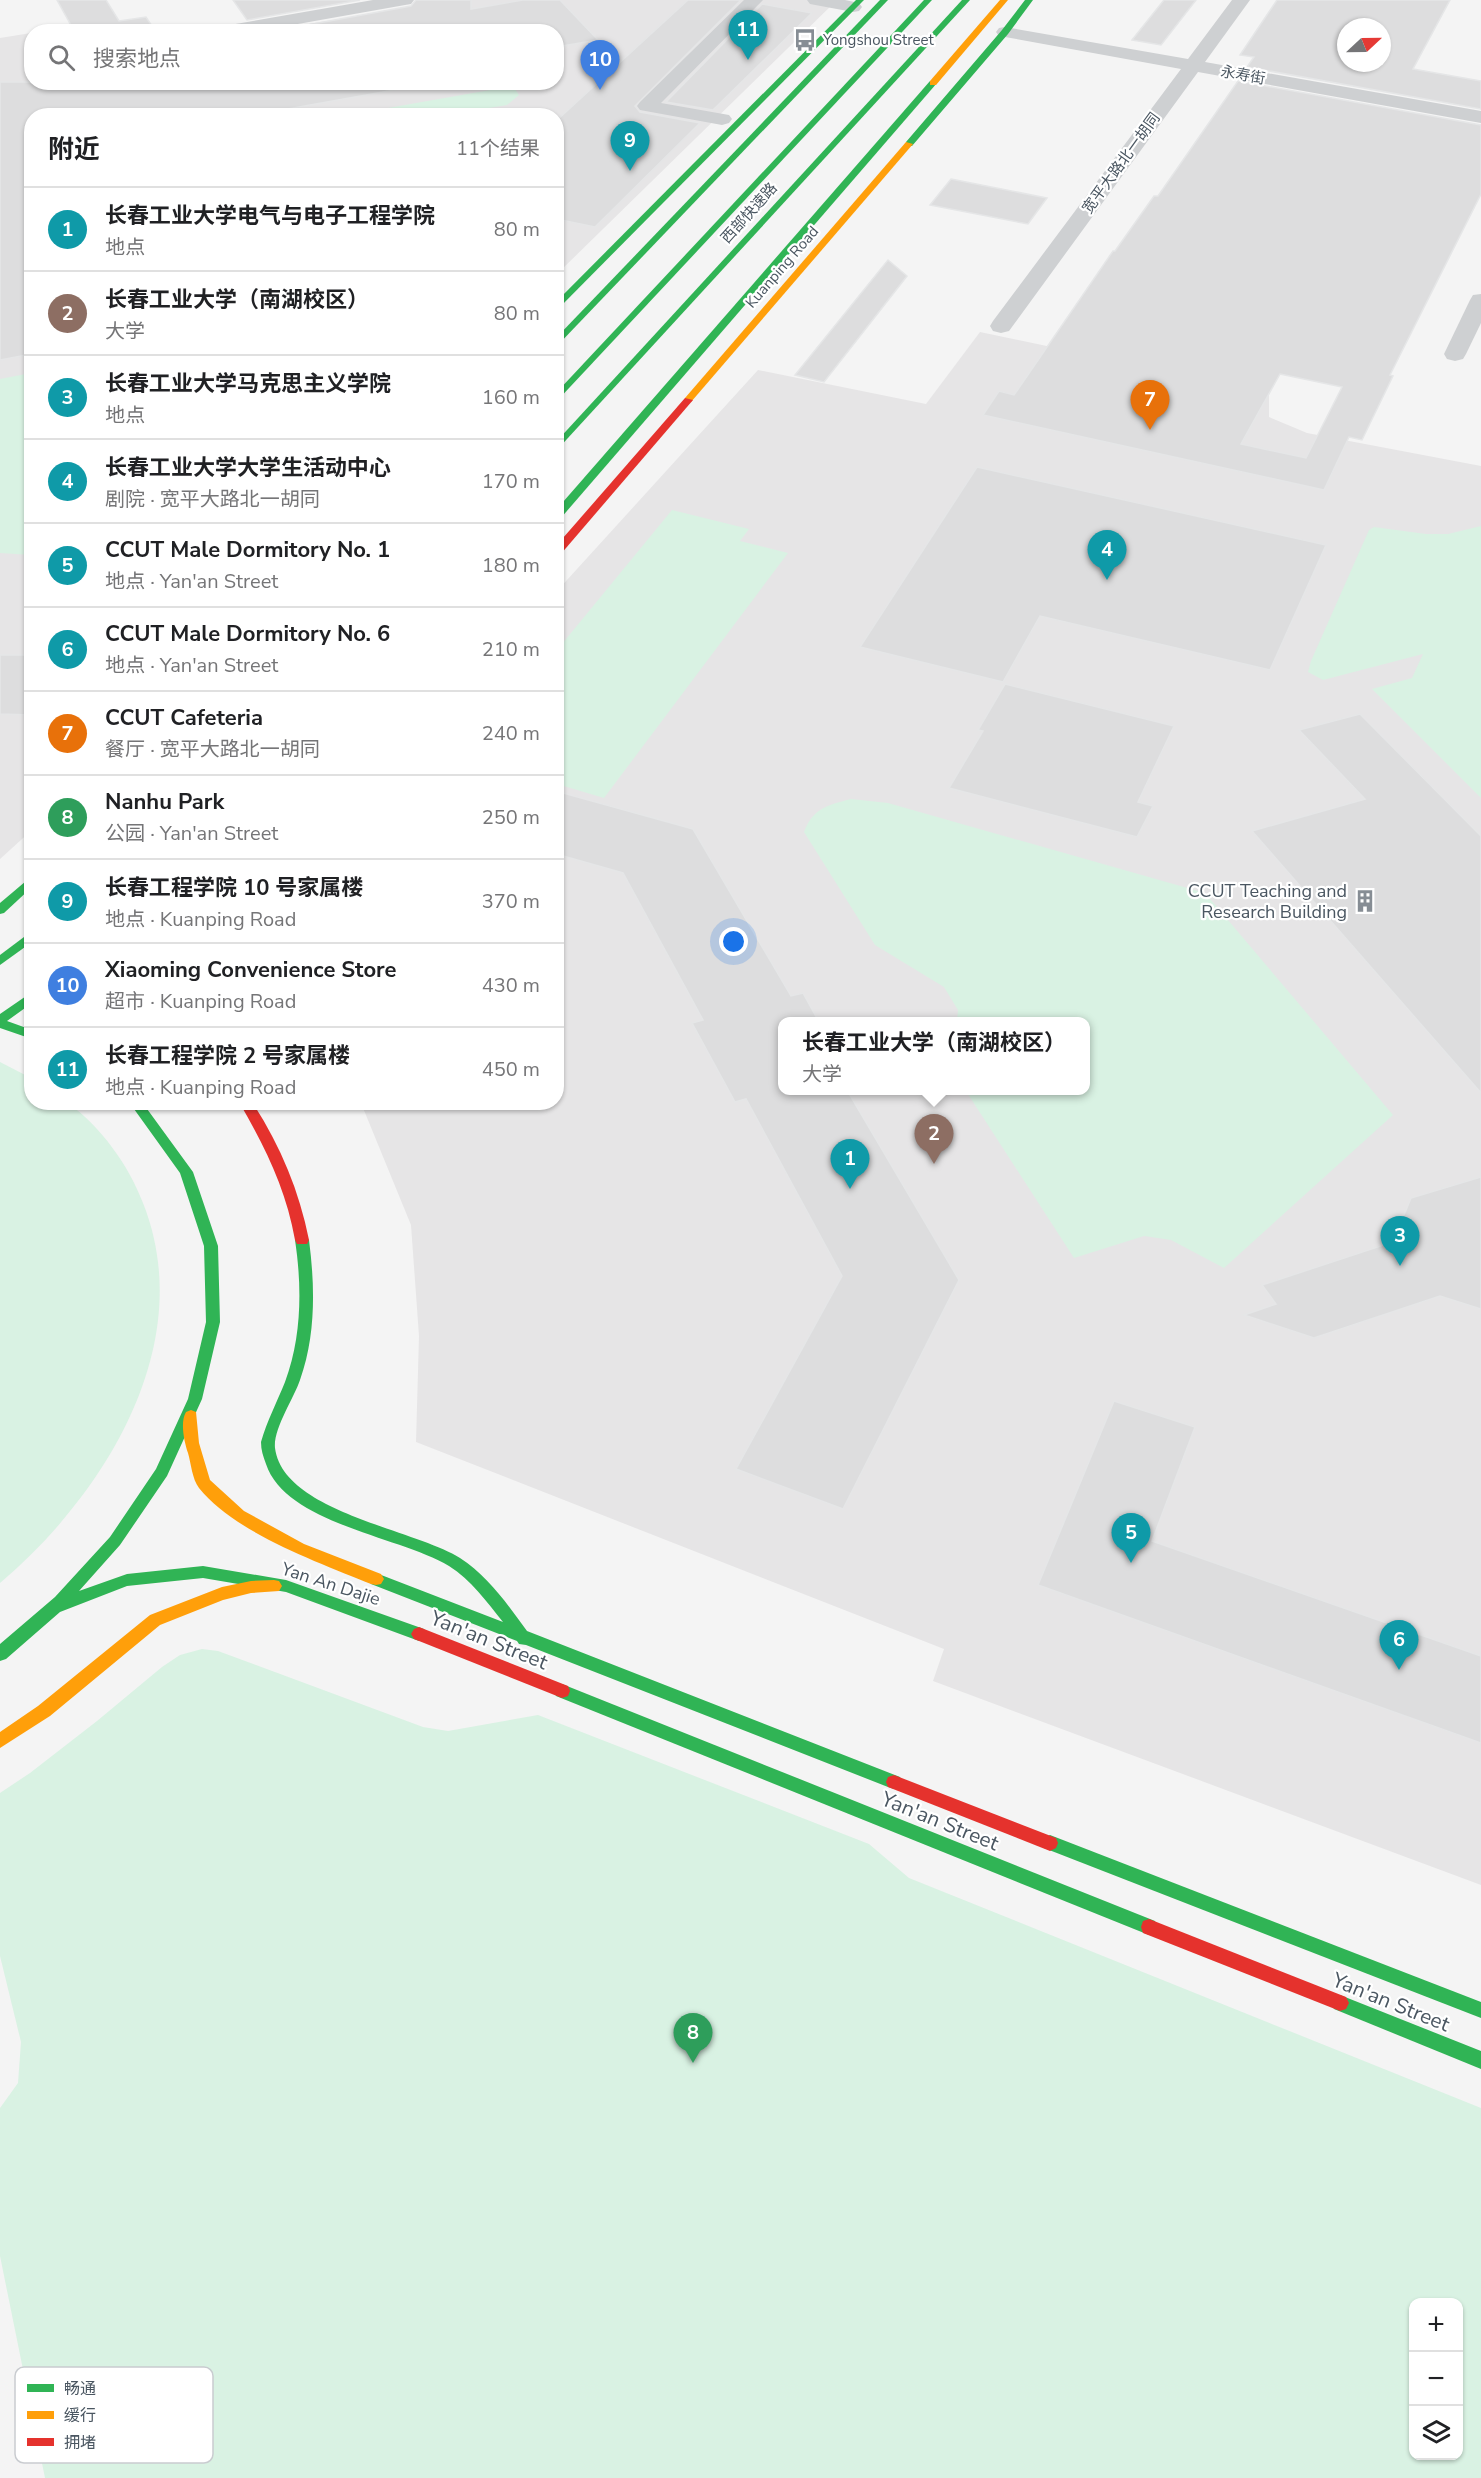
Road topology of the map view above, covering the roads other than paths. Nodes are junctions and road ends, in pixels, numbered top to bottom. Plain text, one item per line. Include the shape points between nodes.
1 (405, 0) edge
2 (754, 0) edge
3 (816, 0) edge
4 (884, 0) edge
5 (928, 0) edge
6 (966, 0) edge
7 (1004, 0) edge
8 (1029, 0) edge
9 (1241, 0) edge
10 (856, 3) edge
11 (265, 24) edge
12 (1005, 32) junction
13 (1193, 66) junction
14 (1481, 117) edge
15 (722, 119) dead end
16 (564, 300) edge
17 (1481, 300) edge
18 (1001, 326) dead end
19 (564, 336) edge
20 (1455, 354) dead end
21 (564, 390) edge
22 (564, 439) edge
23 (564, 508) edge
24 (564, 544) edge
25 (24, 888) edge
26 (0, 910) edge
27 (24, 942) edge
28 (0, 961) edge
29 (24, 1002) edge
30 (0, 1021) edge
31 (24, 1032) edge
32 (142, 1110) edge
33 (251, 1110) edge
34 (191, 1416) junction
35 (286, 1586) junction
36 (57, 1606) junction
37 (524, 1639) junction
38 (0, 1654) edge
39 (0, 1741) edge
40 (1481, 2010) edge
41 (1481, 2060) edge

1 - 11 street
2 - 15 street via 647,106
3 - 10 street
4 - 19 main road
5 - 21 main road, 西部快速路
6 - 22 main road, 西部快速路
7 - 23 main road
8 - 12 main road, Kuanping Road
9 - 13 street, 宽平大路北一胡同
10 - 16 main road
12 - 13 street, 永寿街
12 - 24 main road, Kuanping Road
13 - 14 street, 永寿街
13 - 18 street, 宽平大路北一胡同
17 - 20 street
25 - 26 main road
27 - 28 main road
29 - 30 main road
30 - 31 main road
32 - 34 main road via 181,1162 197,1196 214,1269 210,1350
33 - 37 main road via 289,1179 302,1233 307,1302 300,1352 267,1444 275,1470 289,1488 327,1510 443,1555 484,1586
34 - 36 main road via 160,1479 131,1522
34 - 37 main road, Yan'an Street via 192,1443 204,1483 238,1515 299,1548
35 - 36 main road, Yan An Dajie via 202,1572 127,1580
35 - 39 main road via 250,1587 222,1594 155,1620 44,1711
35 - 41 main road, Yan An Dajie via 395,1624
36 - 38 main road
37 - 40 main road, Yan'an Street

